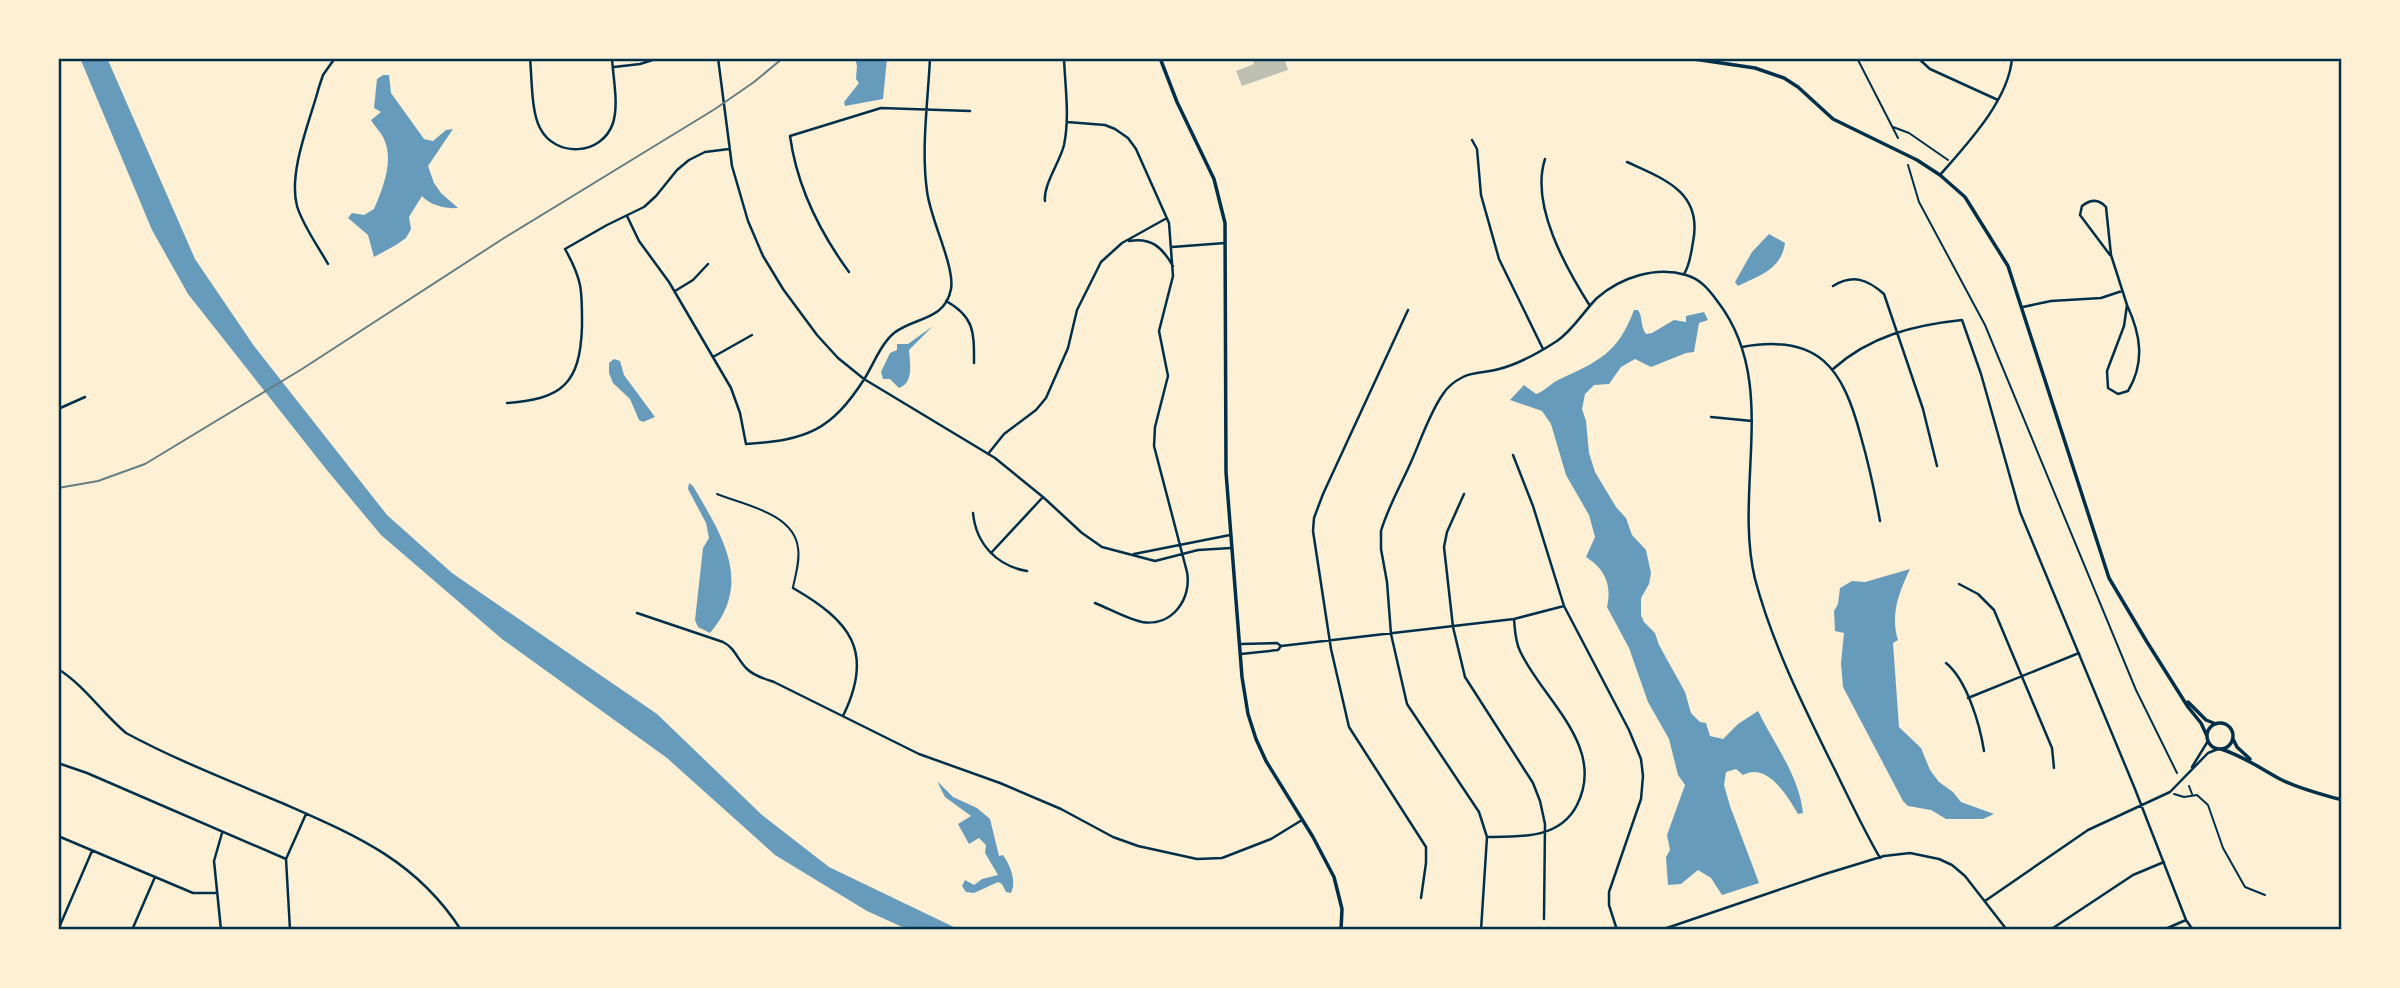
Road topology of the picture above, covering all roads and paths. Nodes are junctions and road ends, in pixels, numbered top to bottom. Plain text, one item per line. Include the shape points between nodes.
1 (335, 58) edge
2 (530, 58) edge
3 (612, 58) edge
4 (659, 58) edge
5 (718, 58) edge
6 (930, 58) edge
7 (1064, 58) edge
8 (1160, 58) edge
9 (1687, 58) edge
10 (1857, 58) edge
11 (1918, 58) edge
12 (2012, 58) edge
13 (613, 67) junction
14 (1998, 100) junction
15 (928, 109) junction
16 (970, 111) dead end
17 (1067, 122) junction
18 (1892, 127) junction
19 (1898, 138) dead end
20 (1472, 140) dead end
21 (729, 149) junction
22 (1545, 159) dead end
23 (1627, 162) dead end
24 (1951, 162) junction
25 (1908, 165) dead end
26 (1940, 175) junction
27 (1045, 201) dead end
28 (627, 216) junction
29 (1167, 218) junction
30 (1126, 241) junction
31 (1226, 243) junction
32 (1172, 247) junction
33 (2110, 255) dead end
34 (328, 264) dead end
35 (708, 264) dead end
36 (1173, 267) junction
37 (849, 272) dead end
38 (1684, 274) junction
39 (1833, 286) dead end
40 (675, 291) junction
41 (2122, 291) junction
42 (946, 301) junction
43 (2127, 305) junction
44 (1590, 306) junction
45 (2023, 307) junction
46 (1408, 310) dead end
47 (1897, 331) junction
48 (752, 335) dead end
49 (1741, 347) junction
50 (1542, 349) junction
51 (713, 357) junction
52 (974, 363) dead end
53 (1833, 369) junction
54 (864, 379) junction
55 (85, 397) dead end
56 (507, 403) dead end
57 (58, 409) edge
58 (1711, 417) dead end
59 (1752, 421) junction
60 (988, 454) junction
61 (1513, 455) dead end
62 (1937, 466) dead end
63 (717, 494) dead end
64 (1464, 494) dead end
65 (1043, 497) junction
66 (973, 513) dead end
67 (1880, 521) dead end
68 (1230, 535) junction
69 (1179, 544) junction
70 (1231, 548) junction
71 (990, 553) junction
72 (1182, 554) junction
73 (1131, 555) junction
74 (1027, 571) dead end
75 (1959, 584) dead end
76 (793, 588) joint
77 (1096, 603) dead end
78 (1564, 606) junction
79 (637, 613) dead end
80 (1514, 619) junction
81 (1453, 627) junction
82 (1391, 634) junction
83 (1329, 640) junction
84 (1240, 643) junction
85 (1281, 646) junction
86 (2079, 653) junction
87 (1241, 654) junction
88 (1946, 663) dead end
89 (58, 669) edge
90 (2023, 676) junction
91 (1968, 698) junction
92 (2186, 701) junction
93 (843, 716) junction
94 (2216, 724) junction
95 (2208, 738) junction
96 (2232, 738) junction
97 (2220, 749) junction
98 (1984, 751) dead end
99 (58, 763) edge
100 (2254, 763) junction
101 (2054, 768) dead end
102 (2177, 773) dead end
103 (2189, 773) junction
104 (2189, 786) dead end
105 (2174, 794) dead end
106 (2192, 795) junction
107 (2342, 800) edge
108 (2140, 804) junction
109 (306, 814) junction
110 (1302, 820) junction
111 (223, 832) junction
112 (1545, 832) junction
113 (58, 836) edge
114 (1487, 837) junction
115 (92, 851) junction
116 (1880, 858) junction
117 (286, 859) junction
118 (2164, 862) junction
119 (155, 877) junction
120 (217, 893) junction
121 (2266, 895) dead end
122 (1421, 898) dead end
123 (1985, 901) junction
124 (1544, 919) dead end
125 (2186, 920) junction
126 (58, 930) edge
127 (132, 930) edge
128 (221, 930) edge
129 (290, 930) edge
130 (461, 930) edge
131 (1341, 930) edge
132 (1481, 930) edge
133 (1617, 930) edge
134 (1661, 930) edge
135 (2007, 930) edge
136 (2050, 930) edge
137 (2163, 930) edge
138 (2193, 930) edge

1 - 34 street via 321,82 295,188 299,212
2 - 13 street via 540,128 554,144 572,150 597,144 612,127
3 - 13 street
4 - 13 street
5 - 21 street
6 - 15 street
7 - 17 street
8 - 31 street via 1213,180 1224,214
9 - 26 street via 1774,74 1798,87 1839,122 1906,153
10 - 18 path
11 - 14 street via 1930,69
12 - 14 street via 2008,82
14 - 24 street
15 - 16 street
15 - 37 street via 881,108 790,136 811,210
15 - 42 street via 926,184 951,278
17 - 27 street
17 - 29 street via 1105,125 1128,138
18 - 19 path
18 - 24 path via 1909,133
20 - 50 street via 1499,260
21 - 28 street via 689,160 651,202
21 - 54 street via 744,211 774,274 817,335
22 - 44 street via 1541,180 1550,229
23 - 38 street via 1672,183 1690,205 1694,236
24 - 26 street
25 - 102 path via 1919,202 1985,325 2136,690
26 - 45 street via 1965,197 1991,236 2008,265
28 - 40 street
28 - 56 street via 565,249 582,290 581,352 571,376 560,389 544,397
29 - 30 street
29 - 32 street
30 - 36 street via 1154,243
30 - 60 street via 1096,270 1046,398
31 - 32 street
31 - 68 street
32 - 36 street
33 - 41 street via 2080,215 2082,206 2090,201 2106,207 2111,255
35 - 40 street
36 - 69 street via 1159,324 1168,376 1154,446
38 - 44 street via 1634,276
38 - 49 street via 1709,289 1729,317
39 - 47 street via 1852,279 1875,287 1889,303
40 - 51 street
41 - 43 street
41 - 45 street via 2101,298
42 - 52 street via 961,310 971,325
42 - 54 street via 931,317 895,332
43 - 43 street via 2139,344 2139,368 2128,391 2118,394 2108,388 2106,377
44 - 50 street via 1570,331
45 - 92 street via 2109,578
46 - 83 street via 1314,518
47 - 53 street
47 - 62 street
47 - 86 street via 1962,320 2020,512
48 - 51 street
49 - 53 street via 1794,345
49 - 59 street
50 - 82 street via 1503,368 1462,377 1440,398 1381,531
51 - 54 street via 735,398 746,444 810,433 838,413
53 - 67 street via 1858,424
54 - 60 street
55 - 57 street
58 - 59 street
59 - 116 street via 1748,522 1756,581 1800,701
60 - 65 street
61 - 78 street
63 - 76 lane via 785,523 798,544
64 - 81 street via 1444,547
65 - 71 street
65 - 73 street via 1095,543
66 - 71 street via 979,537
68 - 69 street
68 - 70 street
69 - 72 street
69 - 73 street
70 - 72 street
70 - 84 street
71 - 74 street
72 - 73 street via 1155,561
72 - 77 street via 1187,593 1169,617 1143,622
75 - 90 street via 1994,610
76 - 93 street via 835,616 853,644 856,682
78 - 80 street
78 - 133 street via 1640,754 1641,799 1609,892
79 - 93 street via 723,642 755,675
80 - 81 street
80 - 112 street via 1519,650 1575,736 1584,763 1583,789 1576,808 1559,826
81 - 82 street
81 - 112 street via 1465,677 1533,783
82 - 83 street
82 - 114 street via 1409,708 1479,812
83 - 85 street
83 - 122 street via 1353,736 1426,847
84 - 85 street
84 - 87 street
85 - 87 street
86 - 90 street
86 - 108 street
87 - 110 street via 1248,714 1256,738
88 - 91 street via 1955,670
89 - 109 street via 126,733
90 - 91 street
90 - 101 street via 2052,748
91 - 98 street
92 - 94 street
92 - 95 street
93 - 110 street via 919,754 1000,783 1113,837 1156,851 1197,859 1222,858 1271,839
94 - 95 street
94 - 96 street via 2227,726
95 - 97 street
95 - 103 street
96 - 97 street
96 - 100 street
97 - 100 street
97 - 103 street via 2208,753
99 - 111 street
100 - 107 street via 2311,792
103 - 108 street via 2169,792
104 - 106 path
105 - 106 path
106 - 121 path via 2208,805 2223,848 2245,887
108 - 118 street
108 - 123 street via 2088,830
109 - 117 street
109 - 130 street via 394,859 433,893
110 - 131 street via 1338,887
111 - 117 street
111 - 120 street via 214,861
112 - 114 street
112 - 124 street
113 - 115 street
114 - 132 street
115 - 119 street
115 - 126 street
116 - 123 street via 1910,853 1938,859 1965,876
116 - 134 street
117 - 129 street
118 - 125 street
118 - 136 street via 2133,875
119 - 120 street via 193,893
119 - 127 street
120 - 128 street
123 - 135 street
125 - 137 street
125 - 138 street

